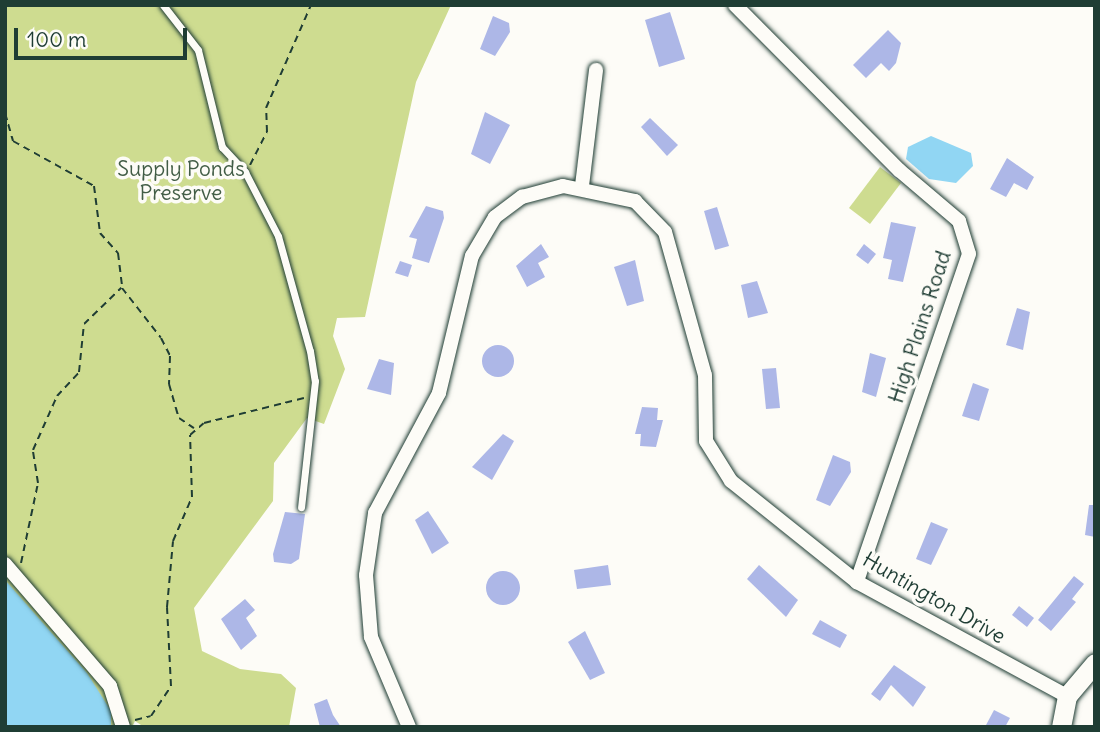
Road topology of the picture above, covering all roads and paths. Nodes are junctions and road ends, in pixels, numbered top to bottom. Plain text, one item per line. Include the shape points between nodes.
1 (163, 5) edge
2 (311, 5) edge
3 (735, 5) edge
4 (596, 70) dead end
5 (5, 113) edge
6 (245, 172) junction
7 (582, 186) junction
8 (122, 288) junction
9 (314, 394) junction
10 (195, 428) junction
11 (301, 506) dead end
12 (9, 568) edge
13 (856, 582) junction
14 (1095, 663) edge
15 (1067, 696) junction
16 (123, 724) edge
17 (409, 727) edge
18 (1060, 727) edge

1 - 6 lane via 198,50 211,120 222,147
2 - 6 path via 266,108 267,132
3 - 13 street, High Plains Road via 959,221 969,254
4 - 7 street
5 - 8 path via 13,141 94,186 100,233 118,253
6 - 9 lane via 278,236 314,366
7 - 13 street, Huntington Drive via 635,201 665,232 705,375 706,442 731,481
7 - 17 street via 522,197 495,218 472,256 439,393 375,513 366,575 371,637
8 - 10 path via 161,338 179,418
8 - 12 path via 84,324 79,372 57,396 33,450 38,484 28,546
9 - 10 path
9 - 11 lane
10 - 16 path via 187,452 192,497 173,541 167,607 171,686 151,716
12 - 16 street via 110,686
13 - 15 street, Huntington Drive
14 - 15 street
15 - 18 street

